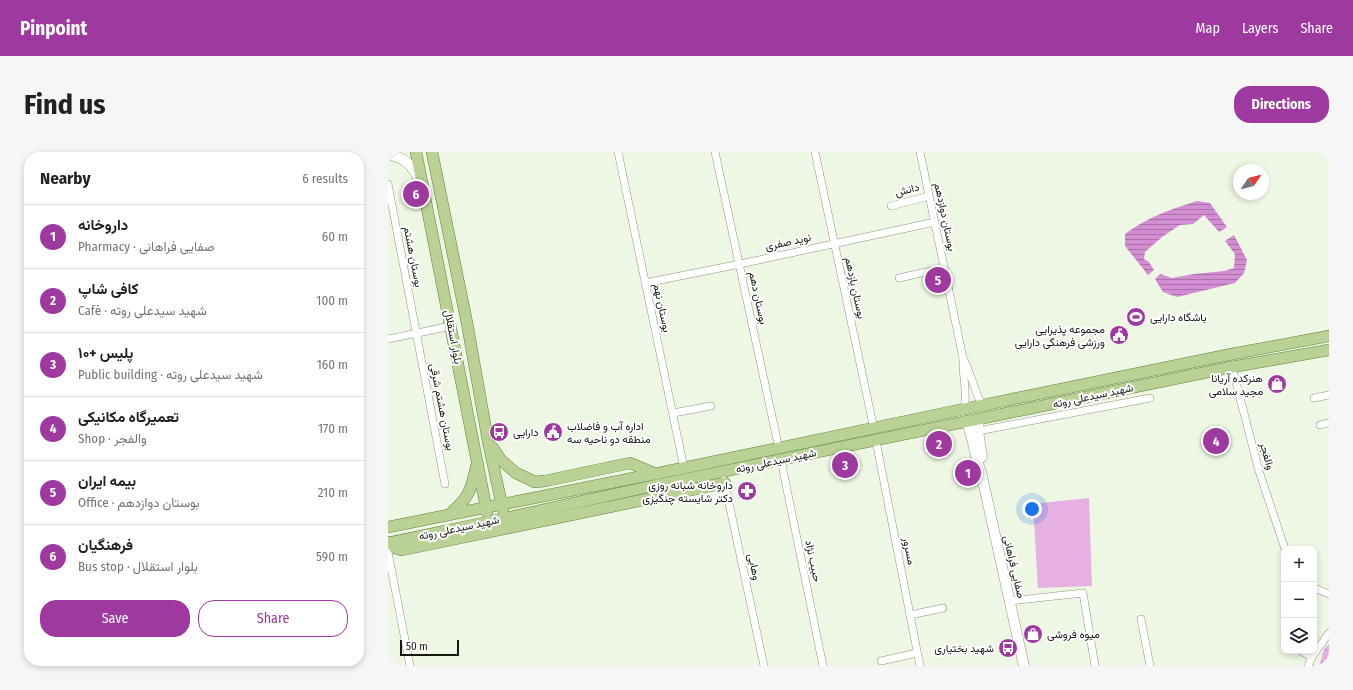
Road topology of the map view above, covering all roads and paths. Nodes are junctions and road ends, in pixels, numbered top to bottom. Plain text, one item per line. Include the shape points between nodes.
1 (416, 152) edge
2 (432, 152) edge
3 (618, 152) edge
4 (715, 152) edge
5 (815, 152) edge
6 (920, 152) edge
7 (388, 154) edge
8 (388, 184) edge
9 (422, 184) junction
10 (929, 196) junction
11 (891, 206) dead end
12 (934, 222) junction
13 (834, 244) junction
14 (740, 264) junction
15 (944, 268) junction
16 (899, 278) dead end
17 (645, 283) junction
18 (461, 295) junction
19 (445, 298) junction
20 (466, 323) junction
21 (451, 326) junction
22 (417, 334) junction
23 (1329, 336) edge
24 (388, 339) edge
25 (1329, 350) edge
26 (963, 358) junction
27 (1232, 367) junction
28 (1329, 395) edge
29 (1150, 398) dead end
30 (1314, 398) dead end
31 (982, 405) junction
32 (711, 406) dead end
33 (964, 409) junction
34 (673, 413) junction
35 (979, 419) junction
36 (966, 421) junction
37 (1329, 424) edge
38 (1320, 425) dead end
39 (874, 429) junction
40 (978, 431) junction
41 (488, 441) junction
42 (876, 441) junction
43 (780, 454) junction
44 (478, 460) junction
45 (981, 472) junction
46 (656, 474) junction
47 (686, 474) junction
48 (723, 477) junction
49 (545, 481) junction
50 (445, 484) dead end
51 (652, 486) junction
52 (569, 491) junction
53 (633, 502) junction
54 (503, 503) junction
55 (486, 507) junction
56 (451, 514) junction
57 (505, 518) junction
58 (489, 522) junction
59 (388, 526) edge
60 (452, 530) junction
61 (470, 536) junction
62 (389, 545) edge
63 (1284, 546) edge
64 (1317, 589) edge
65 (1329, 594) edge
66 (1010, 601) junction
67 (943, 608) dead end
68 (910, 615) junction
69 (1141, 619) dead end
70 (1329, 633) edge
71 (917, 653) junction
72 (1306, 654) edge
73 (1312, 657) junction
74 (881, 661) dead end
75 (410, 666) edge
76 (764, 666) edge
77 (823, 666) edge
78 (920, 666) edge
79 (1024, 666) edge
80 (1095, 666) edge
81 (1150, 666) edge
82 (1308, 666) edge

1 - 9 main road, بلوار استقلال
2 - 18 main road, بلوار استقلال
3 - 17 street, بوستان نهم
4 - 14 street, بوستان دهم
5 - 13 street, بوستان یازدهم
6 - 10 street, بوستان دوازدهم
7 - 9 main road via 400,157 412,166
8 - 22 street, بوستان هشتم
9 - 19 main road, بلوار استقلال
10 - 11 street, دانش
10 - 12 street, بوستان دوازدهم
12 - 13 street, نوید صفری
12 - 15 street, بوستان دوازدهم
13 - 14 street, نوید صفری
13 - 39 street, بوستان یازدهم
14 - 17 street, نوید صفری
14 - 43 street, بوستان دهم
15 - 16 street
15 - 26 street, بوستان دوازدهم
17 - 34 street, بوستان نهم
18 - 19 main road via 456,307 451,306
18 - 20 main road, بلوار استقلال
19 - 21 main road, بلوار استقلال
20 - 21 main road
20 - 41 main road, بلوار استقلال
21 - 22 street
21 - 44 main road, بلوار استقلال
22 - 24 street
22 - 50 street, بوستان هشتم شرقی
23 - 31 main road, شهید سیدعلی روته
25 - 27 main road, شهید سیدعلی روته
26 - 31 street, بوستان دوازدهم
26 - 33 street, بوستان دوازدهم via 962,369 967,398
27 - 35 main road, شهید سیدعلی روته
27 - 63 street, والفجر via 1259,471
28 - 30 street
29 - 40 street
31 - 33 main road, شهید سیدعلی روته
32 - 34 street
33 - 39 main road, شهید سیدعلی روته
34 - 47 street, بوستان نهم
35 - 36 main road, شهید سیدعلی روته
35 - 40 main road, صفایی فراهانی
36 - 42 main road, شهید سیدعلی روته
36 - 45 main road, صفایی فراهانی
37 - 38 street
39 - 43 main road, شهید سیدعلی روته
40 - 45 main road, صفایی فراهانی via 983,463
41 - 49 main road via 501,460 516,473 534,482
41 - 54 main road, بلوار استقلال
42 - 43 main road, شهید سیدعلی روته
42 - 68 street, مسرور
43 - 47 main road, شهید سیدعلی روته
43 - 48 main road, شهید سیدعلی روته
43 - 77 street, حبیب نژاد
44 - 55 main road, بلوار استقلال
44 - 56 main road via 471,490 463,503
45 - 66 main road, صفایی فراهانی
46 - 47 main road, شهید سیدعلی روته
46 - 49 main road via 630,463
46 - 52 main road, شهید سیدعلی روته
47 - 48 main road, شهید سیدعلی روته
47 - 51 main road, شهید سیدعلی روته
48 - 53 main road
48 - 76 street, وهابی
49 - 52 main road
51 - 53 main road
51 - 57 main road, شهید سیدعلی روته
52 - 54 main road, شهید سیدعلی روته
53 - 61 main road
54 - 55 main road, شهید سیدعلی روته
54 - 57 main road, بلوار استقلال
55 - 56 main road, شهید سیدعلی روته
55 - 58 main road, بلوار استقلال
56 - 59 main road, شهید سیدعلی روته
56 - 60 main road via 449,519
57 - 58 main road, شهید سیدعلی روته
58 - 60 main road, شهید سیدعلی روته
60 - 61 main road
60 - 62 main road, شهید سیدعلی روته
61 - 62 main road via 402,550
62 - 75 street
64 - 65 street
66 - 79 main road, صفایی فراهانی
66 - 80 street via 1083,593
67 - 68 street
68 - 71 street, مسرور
69 - 81 street
70 - 73 street
71 - 74 street
71 - 78 street, مسرور
72 - 73 street
73 - 82 street

